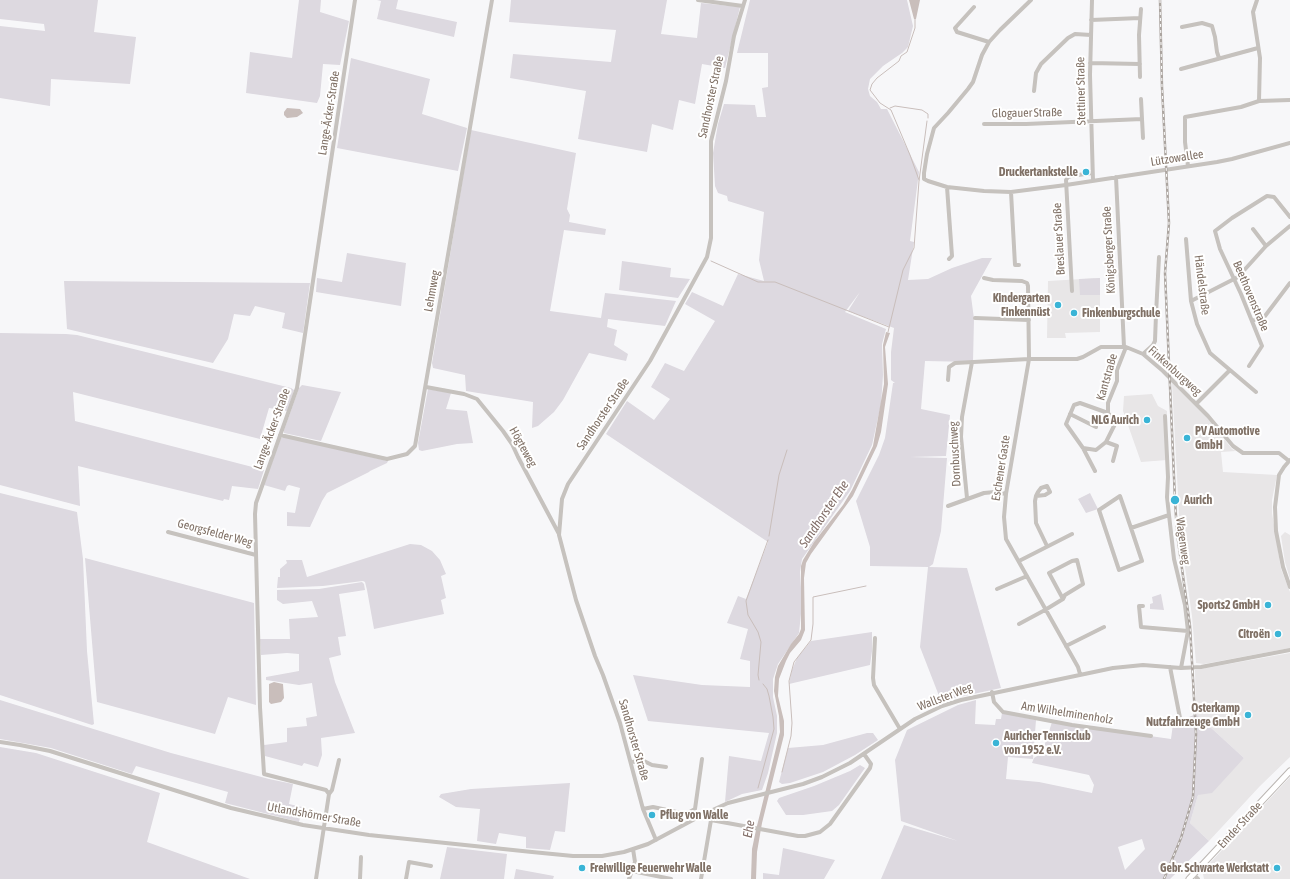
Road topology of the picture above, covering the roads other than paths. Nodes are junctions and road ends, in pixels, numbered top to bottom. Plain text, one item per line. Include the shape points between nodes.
1 (356, 0) edge
2 (492, 0) edge
3 (698, 0) edge
4 (745, 0) edge
5 (1031, 0) edge
6 (1092, 0) edge
7 (1257, 0) edge
8 (743, 6) junction
9 (974, 7) dead end
10 (967, 9) dead end
11 (1140, 10) dead end
12 (965, 17) junction
13 (1140, 18) junction
14 (1091, 20) junction
15 (1182, 27) dead end
16 (1091, 35) junction
17 (989, 42) junction
18 (1258, 48) junction
19 (1219, 58) junction
20 (1090, 63) junction
21 (1140, 64) junction
22 (1181, 69) dead end
23 (1140, 77) dead end
24 (1034, 91) dead end
25 (1141, 99) dead end
26 (1290, 100) edge
27 (1259, 101) junction
28 (1142, 119) junction
29 (1092, 121) junction
30 (984, 124) dead end
31 (1143, 138) dead end
32 (1290, 143) edge
33 (1188, 166) junction
34 (1092, 174) junction
35 (1116, 177) junction
36 (1093, 181) junction
37 (1066, 185) junction
38 (947, 187) junction
39 (1011, 192) junction
40 (1290, 217) edge
41 (1290, 226) edge
42 (1253, 229) dead end
43 (1186, 239) dead end
44 (1266, 246) junction
45 (1160, 257) dead end
46 (949, 259) dead end
47 (1019, 265) dead end
48 (984, 278) dead end
49 (1234, 280) junction
50 (1290, 283) edge
51 (1072, 291) dead end
52 (1191, 301) junction
53 (975, 318) dead end
54 (1029, 320) junction
55 (1252, 321) junction
56 (1125, 347) junction
57 (1143, 354) junction
58 (1029, 359) junction
59 (972, 362) junction
60 (1249, 366) dead end
61 (1230, 370) junction
62 (948, 380) dead end
63 (426, 387) junction
64 (1256, 392) dead end
65 (1196, 404) junction
66 (1108, 413) junction
67 (1070, 414) junction
68 (1165, 416) dead end
69 (1096, 427) dead end
70 (280, 435) junction
71 (1106, 442) junction
72 (1082, 448) junction
73 (1113, 461) dead end
74 (1289, 461) edge
75 (1095, 471) dead end
76 (1006, 494) junction
77 (1036, 496) dead end
78 (968, 498) junction
79 (948, 506) dead end
80 (1169, 515) junction
81 (1131, 528) junction
82 (168, 532) dead end
83 (1072, 534) dead end
84 (559, 535) junction
85 (1047, 546) junction
86 (256, 555) junction
87 (1019, 561) junction
88 (1027, 576) junction
89 (1290, 586) edge
90 (997, 589) dead end
91 (1063, 599) junction
92 (1143, 606) dead end
93 (1045, 610) junction
94 (1019, 624) dead end
95 (1104, 627) dead end
96 (1188, 631) junction
97 (875, 638) dead end
98 (1066, 646) junction
99 (1290, 650) edge
100 (1170, 667) junction
101 (1181, 668) junction
102 (1080, 674) junction
103 (992, 692) junction
104 (1180, 723) dead end
105 (900, 729) junction
106 (1151, 736) dead end
107 (0, 742) edge
108 (864, 754) junction
109 (702, 759) dead end
110 (339, 760) dead end
111 (631, 762) junction
112 (666, 767) dead end
113 (1290, 771) edge
114 (329, 794) junction
115 (643, 809) junction
116 (706, 813) junction
117 (711, 820) junction
118 (323, 828) junction
119 (656, 840) junction
120 (633, 849) junction
121 (361, 857) dead end
122 (430, 866) dead end
123 (632, 871) junction
124 (1190, 878) edge
125 (316, 879) edge
126 (360, 879) edge
127 (406, 879) edge
128 (629, 879) edge
129 (672, 879) edge
130 (701, 879) edge
131 (1198, 879) edge

1 - 70 street, Lange-Äcker-Straße via 299,380
2 - 63 street, Lehmweg
3 - 8 street
4 - 8 street, Sandhorster Straße
5 - 17 street
6 - 14 street, Stettiner Straße
7 - 18 street via 1253,12
8 - 84 street, Sandhorster Straße via 711,141 712,238 707,257 650,361 568,484 562,499
9 - 12 street
10 - 12 street
11 - 13 street
12 - 17 street via 955,28 957,32
13 - 14 street
13 - 21 street
14 - 16 street, Stettiner Straße
15 - 19 street via 1202,24 1212,26
16 - 20 street, Stettiner Straße
16 - 24 street via 1075,34 1068,38 1041,64 1036,73
17 - 38 street, Lützowallee via 973,82 934,128 924,179
18 - 19 street
18 - 27 street
19 - 22 street
20 - 21 street
20 - 29 street, Stettiner Straße
21 - 23 street
25 - 28 street
26 - 27 street
27 - 33 street via 1241,107 1185,117
28 - 29 street, Glogauer Straße
28 - 31 street
29 - 30 street, Glogauer Straße
29 - 34 street, Stettiner Straße
32 - 33 street, Lützowallee via 1232,159
33 - 35 street, Lützowallee
34 - 36 street, Stettiner Straße
34 - 37 street, Lützowallee via 1068,177
35 - 36 street, Lützowallee
35 - 56 street, Königsberger Straße
36 - 37 street, Lützowallee
37 - 39 street, Lützowallee
37 - 51 street, Breslauer Straße
38 - 39 street, Lützowallee
38 - 46 street via 952,256
39 - 47 street via 1015,265
40 - 49 street, Beethovenstraße via 1274,197 1268,196 1215,231 1217,242
41 - 44 street
42 - 44 street
43 - 52 street, Händelstraße
44 - 49 street
45 - 57 street via 1155,341
48 - 54 street, Eschener Gaste via 1025,281 1029,293
49 - 52 street
49 - 55 street, Beethovenstraße
50 - 55 street via 1264,316
52 - 61 street, Händelstraße via 1196,324 1210,353
53 - 54 street
54 - 58 street, Eschener Gaste
55 - 60 street, Beethovenstraße via 1262,346
56 - 57 street, Finkenburgweg
56 - 58 street, Finkenburgweg via 1101,347 1080,358
56 - 66 street, Kantstraße via 1117,370 1117,381 1108,403
57 - 65 street, Finkenburgweg
58 - 59 street, Finkenburgweg
58 - 76 street, Eschener Gaste
59 - 62 street, Finkenburgweg via 955,363 949,367
59 - 78 street, Dornbuschweg via 961,437
61 - 64 street, Händelstraße
61 - 65 street
63 - 70 street, Lehmweg via 415,446 410,452 398,457 381,458
63 - 84 street, Högteweg via 477,399 512,444
65 - 74 street, Finkenburgweg via 1233,446 1243,453 1279,452
66 - 67 street, Kantstraße via 1080,403 1074,405
66 - 71 street, Kantstraße via 1116,422
67 - 69 street
67 - 72 street via 1066,424
68 - 80 street, Wagenweg
70 - 86 street, Lange-Äcker-Straße via 256,503
71 - 72 street via 1096,450
71 - 73 street via 1117,446
72 - 75 street
74 - 89 street via 1279,475 1275,507 1276,532 1283,567
76 - 78 street via 984,493
76 - 87 street, Eschener Gaste via 1006,539
77 - 85 street via 1036,523
78 - 79 street
80 - 81 street
80 - 96 street, Wagenweg via 1174,559 1185,605
81 - 81 street via 1120,496 1100,510 1119,570 1142,561
82 - 86 street, Georgsfelder Weg
83 - 85 street
84 - 111 street, Sandhorster Straße via 576,600 620,723
85 - 87 street
86 - 114 street, Lange-Äcker-Straße via 264,774 326,790
87 - 88 street, Eschener Gaste
88 - 90 street
88 - 93 street, Eschener Gaste
91 - 91 street via 1049,573 1077,560 1084,584 1065,595
91 - 93 street
92 - 96 street via 1139,606 1141,628
93 - 94 street
93 - 98 street, Eschener Gaste
95 - 98 street
96 - 101 street, Wagenweg
97 - 105 street via 874,685
98 - 102 street, Eschener Gaste
99 - 101 street, Wallster Weg via 1211,666
100 - 101 street, Wallster Weg
100 - 102 street, Wallster Weg via 1128,666
100 - 104 street
102 - 103 street, Wallster Weg
103 - 105 street, Wallster Weg via 942,706
103 - 106 street, Am Wilhelminenholz via 994,702 1003,712
105 - 108 street, Wallster Weg
107 - 118 street, Utlandshörner Straße via 50,751 236,810
108 - 116 street, Wallster Weg via 822,777 728,803
108 - 117 street via 871,764 870,768 826,828 816,834 805,836
109 - 115 street via 695,809 686,814 653,807
110 - 114 street
111 - 112 street via 644,761
111 - 115 street, Sandhorster Straße
113 - 124 main road, Emder Straße
114 - 118 street
115 - 119 street, Sandhorster Straße
116 - 117 street
116 - 119 street, Wallster Weg
117 - 130 street
118 - 120 street, Utlandshörner Straße via 574,856 612,855
118 - 125 street
119 - 120 street, Wallster Weg
120 - 123 street via 635,862
121 - 126 street
122 - 127 street via 409,862
123 - 128 street
123 - 129 street
124 - 131 street

